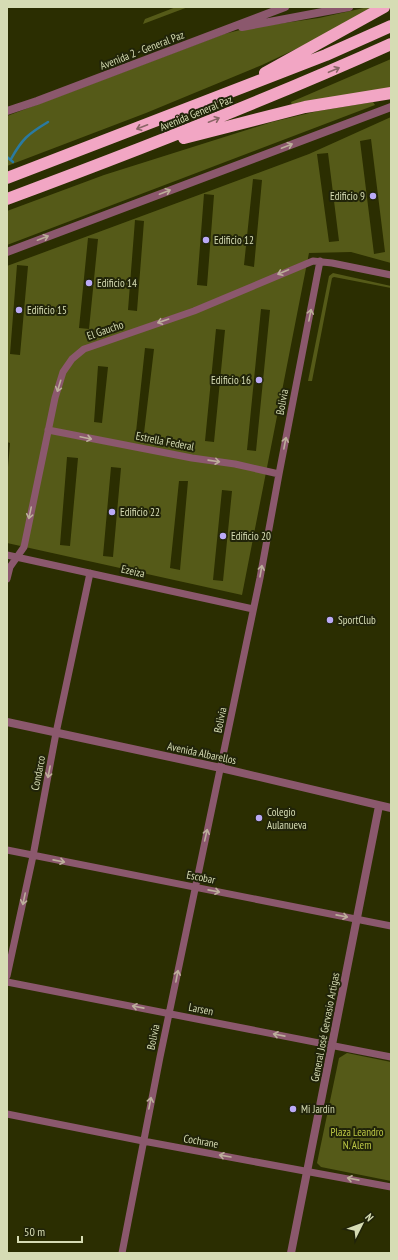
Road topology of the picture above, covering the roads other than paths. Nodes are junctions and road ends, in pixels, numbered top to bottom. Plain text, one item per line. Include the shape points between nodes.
1 (285, 7) edge
2 (349, 7) edge
3 (384, 7) edge
4 (391, 26) edge
5 (222, 31) junction
6 (391, 44) edge
7 (391, 93) edge
8 (218, 98) junction
9 (391, 107) edge
10 (7, 111) edge
11 (139, 150) junction
12 (7, 178) edge
13 (7, 199) edge
14 (7, 252) edge
15 (320, 261) junction
16 (391, 275) edge
17 (48, 430) junction
18 (278, 474) junction
19 (7, 555) edge
20 (18, 557) junction
21 (90, 573) junction
22 (7, 580) edge
23 (253, 609) junction
24 (7, 722) edge
25 (56, 733) junction
26 (221, 768) junction
27 (379, 806) junction
28 (391, 808) edge
29 (7, 850) edge
30 (33, 856) junction
31 (194, 887) junction
32 (357, 919) junction
33 (391, 926) edge
34 (7, 976) edge
35 (7, 982) edge
36 (169, 1014) junction
37 (332, 1046) junction
38 (391, 1057) edge
39 (7, 1114) edge
40 (143, 1141) junction
41 (308, 1171) junction
42 (391, 1187) edge
43 (122, 1253) edge
44 (291, 1253) edge

1 - 5 street, Avenida 2 - General Paz
2 - 5 street
3 - 8 highway
4 - 8 highway, Avenida General Paz
5 - 10 street, Avenida 2 - General Paz
11 -> 6 highway, Avenida General Paz via 259,102
7 - 11 highway via 305,107
8 -> 12 highway, Avenida General Paz
14 -> 9 street
11 - 13 highway, Avenida General Paz
15 - 16 street
15 -> 17 street, El Gaucho via 308,262 194,311 84,349 72,359 63,372
18 -> 15 street, Bolivia
17 -> 18 street, Estrella Federal
17 -> 20 street, El Gaucho via 24,548
23 -> 18 street, Bolivia
19 - 20 street, Ezeiza
20 - 21 street, Ezeiza
20 - 22 street, El Gaucho via 10,567
21 - 23 street, Ezeiza
21 - 25 street, Condarco
23 - 26 street, Bolivia
24 - 25 street, Avenida Albarellos
25 - 26 street, Avenida Albarellos
25 -> 30 street, Condarco
26 - 27 street, Avenida Albarellos
31 -> 26 street, Bolivia
27 - 28 street, Avenida Albarellos
27 - 32 street, General José Gervasio Artigas
29 - 30 street, Escobar
30 -> 31 street, Escobar
30 -> 34 street, Condarco
31 -> 32 street, Escobar
36 -> 31 street, Bolivia
32 - 33 street, Escobar
32 - 37 street, General José Gervasio Artigas
36 -> 35 street, Larsen
37 -> 36 street, Larsen
40 -> 36 street, Bolivia
37 - 38 street, Larsen
37 - 41 street, General José Gervasio Artigas
39 - 40 street, Cochrane
41 -> 40 street, Cochrane
40 - 43 street, Bolivia
42 -> 41 street, Cochrane
41 - 44 street, General José Gervasio Artigas

